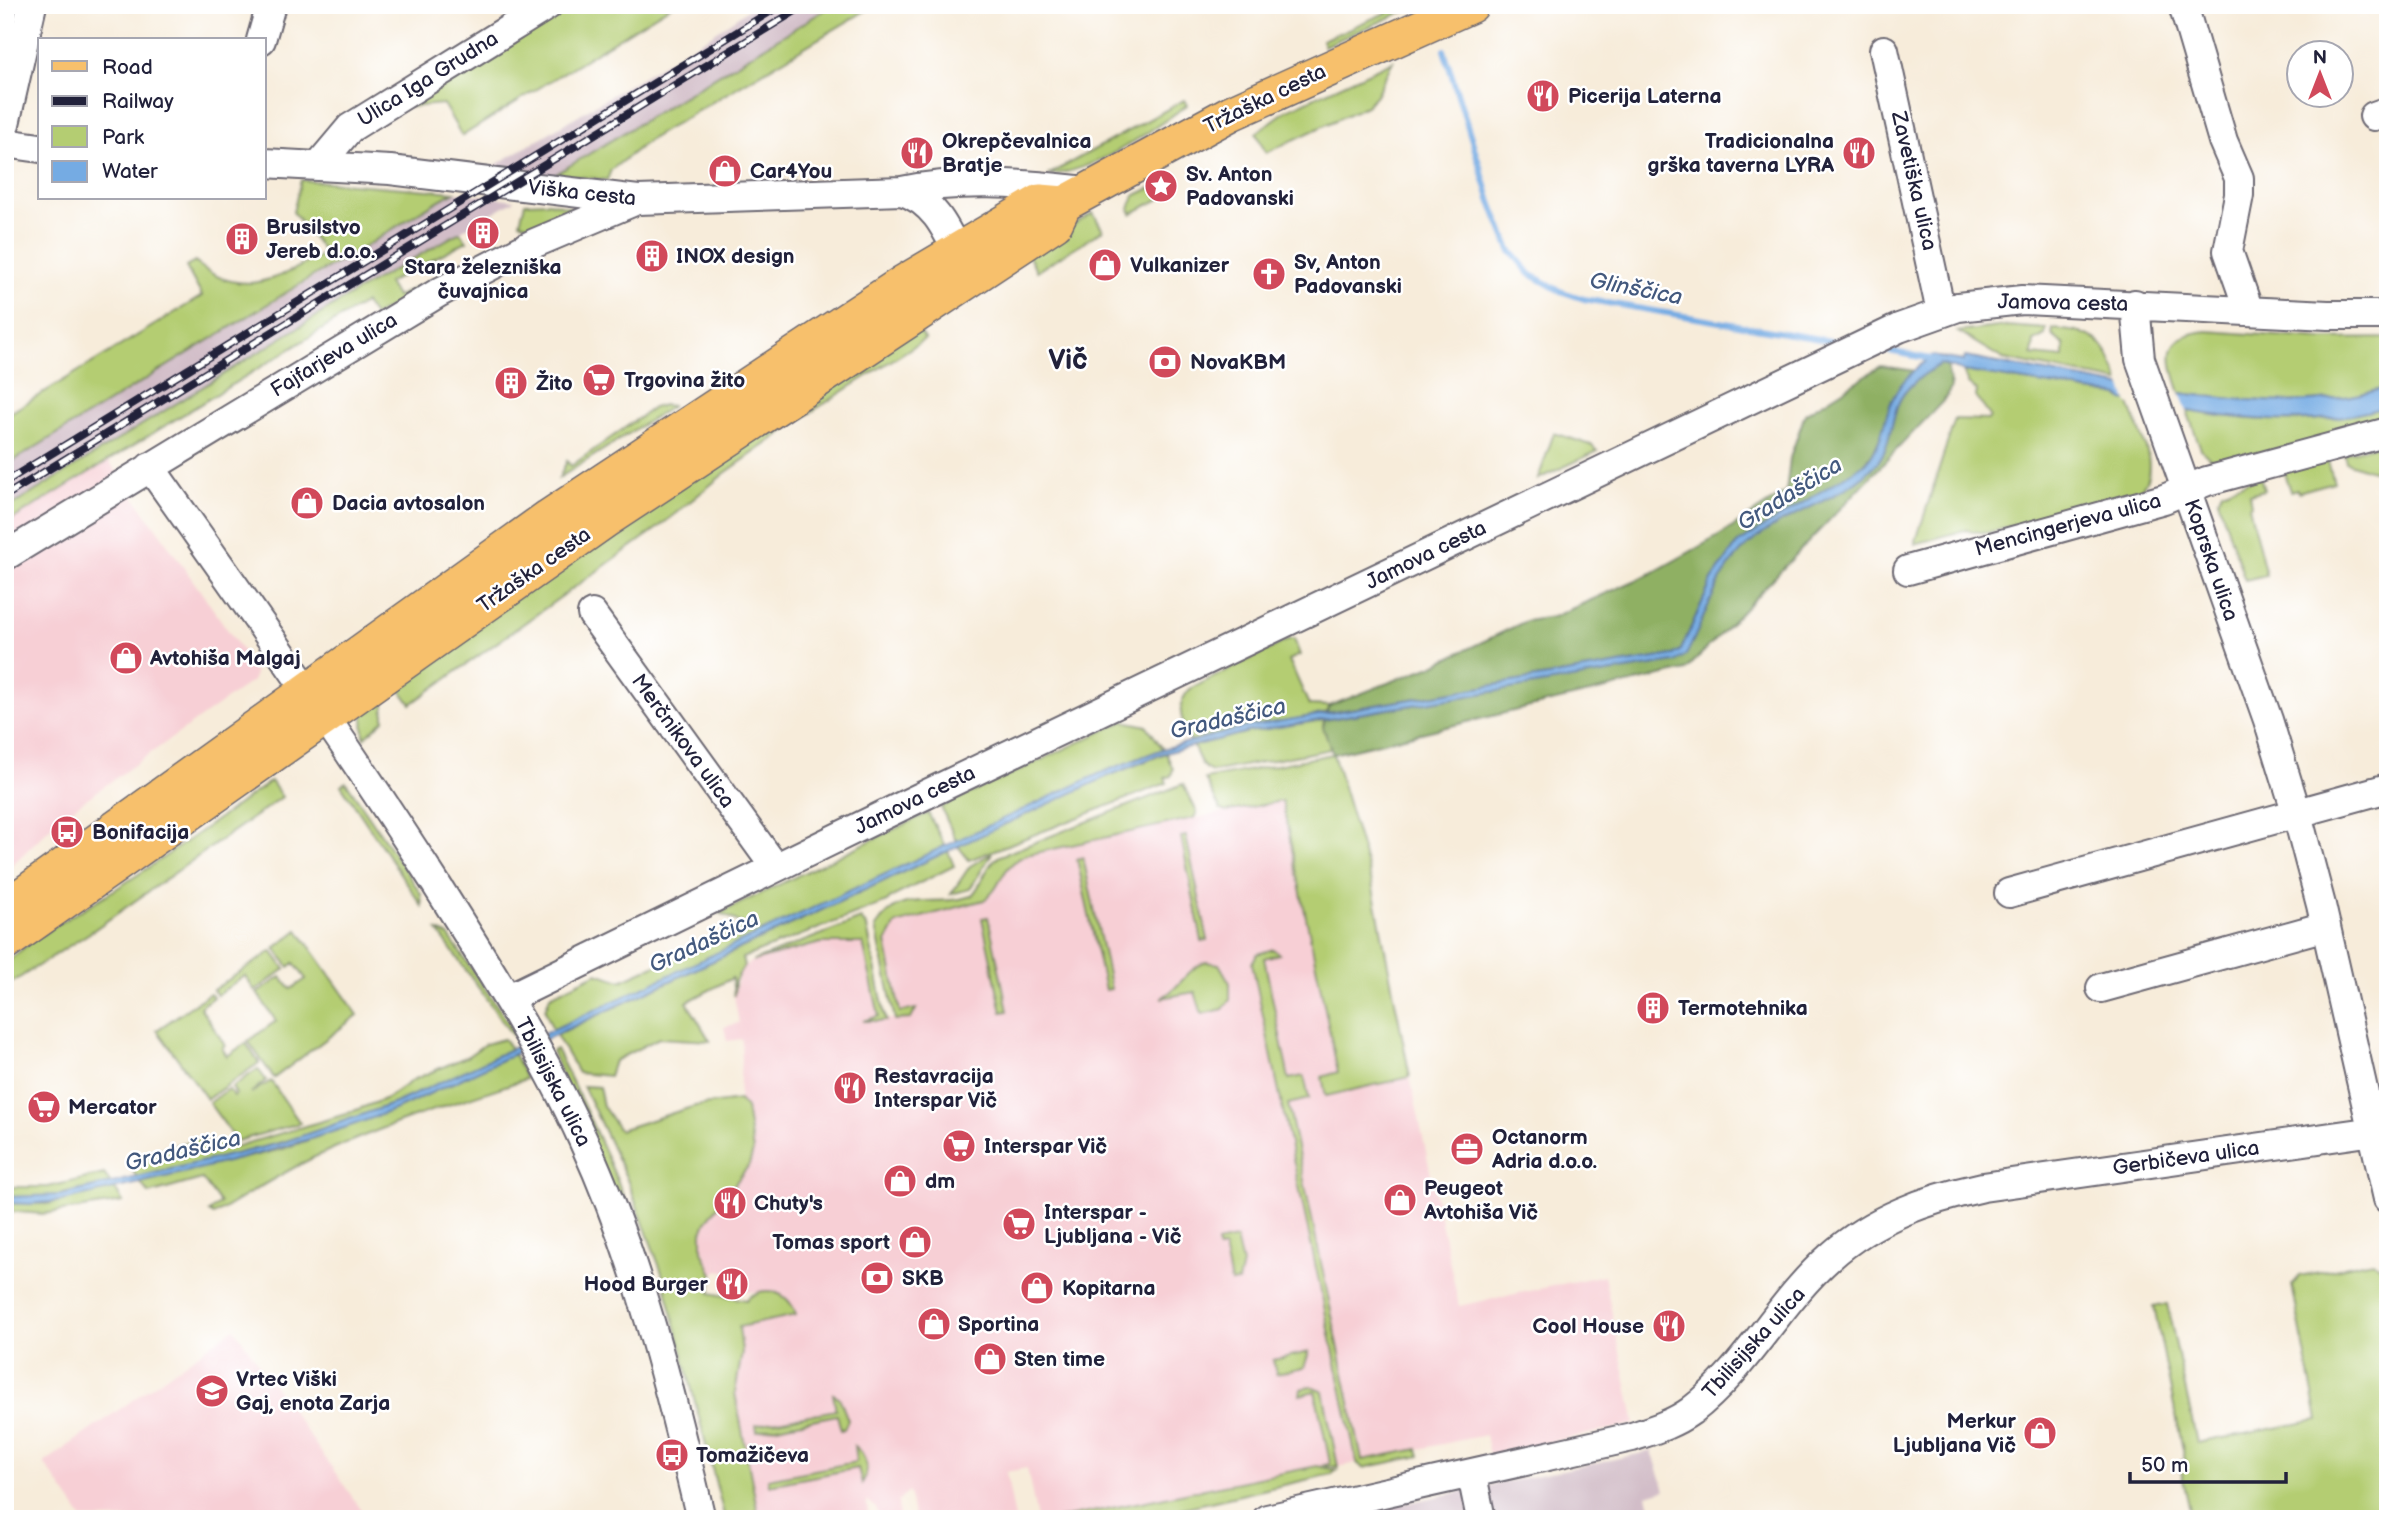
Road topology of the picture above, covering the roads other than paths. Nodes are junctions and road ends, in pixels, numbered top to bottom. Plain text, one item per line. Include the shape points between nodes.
1 (32, 5) edge
2 (271, 5) edge
3 (548, 5) edge
4 (1471, 5) edge
5 (2183, 5) edge
6 (262, 38) edge
7 (1884, 50) dead end
8 (5, 124) edge
9 (5, 143) edge
10 (38, 148) edge
11 (266, 163) edge
12 (318, 166) junction
13 (902, 191) junction
14 (1075, 197) junction
15 (638, 200) junction
16 (964, 264) junction
17 (2135, 304) junction
18 (2249, 311) junction
19 (1941, 312) junction
20 (2388, 315) edge
21 (2388, 432) edge
22 (150, 467) junction
23 (2186, 490) junction
24 (5, 556) edge
25 (1908, 570) dead end
26 (592, 614) dead end
27 (307, 690) junction
28 (326, 718) junction
29 (2388, 788) edge
30 (2297, 814) junction
31 (775, 867) junction
32 (2009, 893) dead end
33 (5, 908) edge
34 (2326, 926) junction
35 (5, 943) edge
36 (2101, 988) dead end
37 (509, 998) junction
38 (2380, 1130) edge
39 (1983, 1187) joint
40 (2388, 1199) edge
41 (1466, 1475) junction
42 (1331, 1512) edge
43 (701, 1519) edge
44 (1267, 1519) edge
45 (1481, 1519) edge

1 - 8 street
2 - 6 street
3 - 12 street, Ulica Iga Grudna via 350,128
4 - 14 main road, Tržaška cesta via 1231,113
5 - 18 street via 2223,141 2239,178 2228,251
7 - 19 street, Zavetiška ulica
9 - 10 street
11 - 12 street, Viška cesta
12 - 15 street, Viška cesta via 436,174
13 - 14 street, Viška cesta via 938,184 1021,183
13 - 15 street, Viška cesta
13 - 16 street via 925,201
14 - 16 main road, Tržaška cesta via 1055,223
15 - 22 street, Fajfarjeva ulica via 535,243 438,293
16 - 27 main road, Tržaška cesta via 808,344 549,517
16 - 28 main road, Tržaška cesta
17 - 18 street, Jamova cesta
17 - 19 street, Jamova cesta via 1996,301
17 - 23 street, Koprska ulica via 2140,359
18 - 20 street, Jamova cesta
19 - 31 street, Jamova cesta via 1817,366
21 - 23 street, Mencingerjeva ulica
22 - 24 street, Fajfarjeva ulica
22 - 27 street
23 - 25 street, Mencingerjeva ulica
23 - 30 street, Koprska ulica
26 - 31 street, Merčnikova ulica
27 - 28 street, Tbilisijska ulica
27 - 33 main road, Tržaška cesta
28 - 35 main road, Tržaška cesta
28 - 37 street, Tbilisijska ulica
29 - 30 street
30 - 32 street
30 - 34 street, Koprska ulica
31 - 37 street, Jamova cesta
34 - 36 street
34 - 38 street, Koprska ulica
37 - 43 street, Tbilisijska ulica via 599,1177 647,1303
38 - 39 street, Gerbičeva ulica
38 - 40 street, Koprska ulica
39 - 41 street, Tbilisijska ulica via 1887,1218 1830,1257 1742,1360 1678,1419 1632,1437
41 - 42 street, Tbilisijska ulica
41 - 45 street via 1474,1485
42 - 44 street, Tbilisijska ulica

